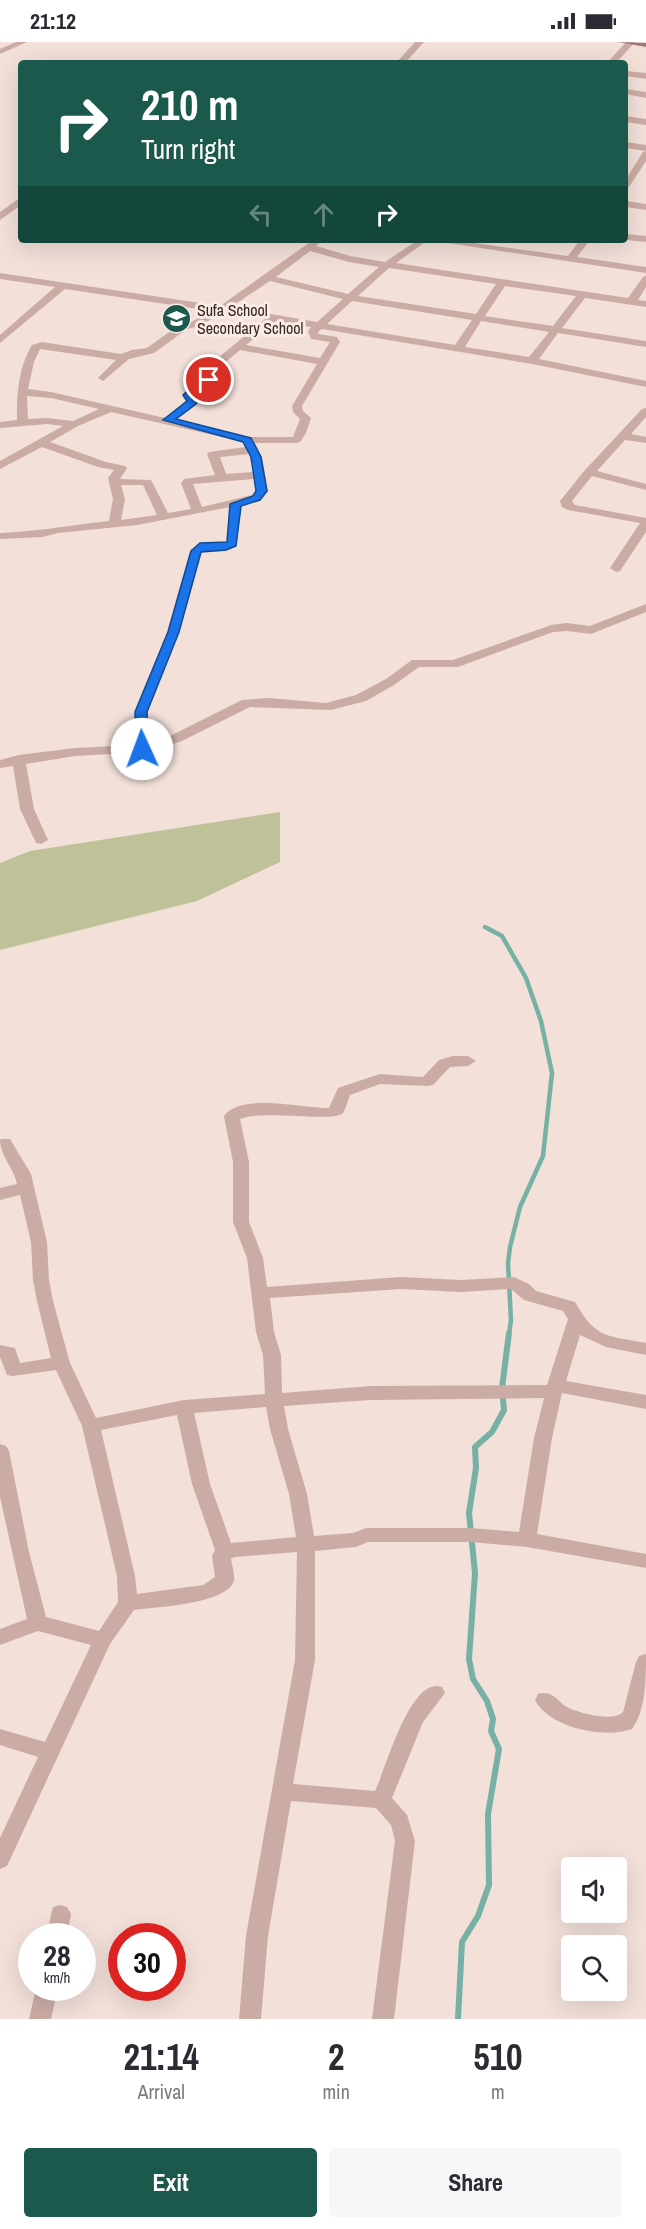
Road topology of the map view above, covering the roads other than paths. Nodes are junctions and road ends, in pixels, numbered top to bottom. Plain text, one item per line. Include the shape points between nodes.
1 (23, 42) edge
2 (420, 42) edge
3 (628, 42) edge
4 (646, 45) edge
5 (0, 52) edge
6 (403, 60) edge
7 (613, 60) edge
8 (628, 74) edge
9 (646, 76) edge
10 (628, 92) edge
11 (646, 95) edge
12 (628, 119) edge
13 (646, 122) edge
14 (628, 145) edge
15 (646, 148) edge
16 (646, 154) edge
17 (629, 174) edge
18 (646, 176) edge
19 (18, 203) edge
20 (628, 204) edge
21 (646, 207) edge
22 (0, 218) edge
23 (628, 237) edge
24 (646, 239) edge
25 (314, 243) edge
26 (420, 243) edge
27 (455, 243) edge
28 (583, 243) edge
29 (308, 247) junction
30 (571, 259) junction
31 (388, 264) junction
32 (646, 270) edge
33 (0, 276) edge
34 (268, 278) junction
35 (646, 279) edge
36 (502, 282) junction
37 (61, 287) junction
38 (583, 294) junction
39 (352, 298) junction
40 (632, 302) junction
41 (646, 304) edge
42 (222, 309) junction
43 (273, 318) junction
44 (480, 318) junction
45 (317, 325) junction
46 (556, 330) junction
47 (0, 340) edge
48 (646, 344) edge
49 (238, 347) junction
50 (458, 349) junction
51 (124, 357) junction
52 (532, 361) junction
53 (323, 362) junction
54 (103, 378) dead end
55 (646, 384) edge
56 (22, 392) junction
57 (111, 408) junction
58 (646, 411) edge
59 (168, 420) junction
60 (23, 423) junction
61 (74, 424) junction
62 (0, 425) edge
63 (624, 436) junction
64 (646, 440) edge
65 (42, 443) junction
66 (250, 445) junction
67 (0, 466) edge
68 (589, 472) junction
69 (258, 475) junction
70 (222, 478) junction
71 (115, 482) junction
72 (646, 487) edge
73 (236, 504) junction
74 (198, 511) junction
75 (164, 517) junction
76 (646, 522) edge
77 (114, 524) junction
78 (3, 536) dead end
79 (616, 567) dead end
80 (646, 608) edge
81 (142, 749) junction
82 (19, 759) junction
83 (0, 764) edge
84 (42, 840) dead end
85 (468, 1061) dead end
86 (0, 1143) edge
87 (26, 1188) junction
88 (0, 1194) edge
89 (261, 1293) junction
90 (576, 1318) junction
91 (646, 1349) edge
92 (0, 1351) edge
93 (61, 1363) junction
94 (555, 1389) junction
95 (274, 1400) junction
96 (646, 1402) edge
97 (184, 1407) junction
98 (91, 1426) junction
99 (0, 1451) edge
100 (527, 1540) junction
101 (306, 1545) junction
102 (225, 1552) junction
103 (646, 1561) edge
104 (128, 1603) junction
105 (38, 1623) junction
106 (0, 1637) edge
107 (103, 1640) junction
108 (646, 1662) edge
109 (642, 1690) edge
110 (435, 1693) dead end
111 (545, 1700) dead end
112 (0, 1737) edge
113 (51, 1752) junction
114 (283, 1792) junction
115 (381, 1800) junction
116 (0, 1860) edge
117 (60, 1914) dead end
118 (58, 1923) edge
119 (44, 2001) edge
120 (40, 2019) edge
121 (250, 2019) edge
122 (383, 2019) edge

1 - 5 street
2 - 6 street
3 - 4 main road
3 - 7 street
8 - 9 street
10 - 11 street
12 - 13 street
14 - 15 street
16 - 17 street
17 - 18 street
19 - 22 street
20 - 21 street
23 - 24 street
25 - 29 street
26 - 31 street
27 - 30 street
28 - 30 street
29 - 31 street via 349,259
29 - 34 street
30 - 32 street
31 - 36 street
31 - 39 street
33 - 37 street
34 - 39 street
34 - 42 street
35 - 40 street
36 - 38 street
36 - 44 street
37 - 42 street
37 - 47 street
38 - 40 street
38 - 46 street
39 - 44 street
39 - 45 street
40 - 41 street
42 - 43 street
42 - 51 street via 183,327 150,351
43 - 45 street
43 - 49 street
44 - 46 street
44 - 50 street
45 - 50 street
45 - 53 street via 315,337 335,342
46 - 48 street
46 - 52 street
49 - 53 street
49 - 59 street via 210,370 209,380 188,395 193,402
50 - 52 street
51 - 54 street
51 - 56 street via 38,346 29,362
52 - 55 street
53 - 66 street via 297,406 306,418 296,440
56 - 57 street
56 - 60 street
57 - 59 street
57 - 61 street
58 - 63 street
59 - 66 street
60 - 61 street
60 - 62 street
61 - 65 street
63 - 64 street
63 - 68 street
65 - 67 street
65 - 71 street via 121,468
66 - 69 street
66 - 70 street via 213,454
68 - 72 street
68 - 76 street via 566,505
69 - 70 street
69 - 73 street via 261,494
70 - 74 street via 186,483
71 - 75 street via 147,483
71 - 77 street via 119,499
73 - 74 street
73 - 81 street via 232,544 200,547 196,551 173,632 141,712
74 - 75 street
75 - 77 street
76 - 79 street
77 - 78 street
80 - 81 street via 599,629 551,629 454,664 416,663 361,698 326,707 247,703 177,738
81 - 82 street
82 - 83 street
82 - 84 street via 27,809
85 - 89 street via 449,1060 439,1065 428,1081 380,1079 357,1085 343,1092 336,1111 326,1115 304,1110 270,1110 232,1116 242,1162 242,1222 255,1258
86 - 87 street via 8,1147
87 - 88 street
87 - 93 street via 39,1242 45,1301
89 - 90 street via 401,1283 510,1283 530,1296 564,1303
89 - 95 street via 272,1355
90 - 91 street via 580,1328 592,1336
90 - 94 street
92 - 93 street via 9,1352 13,1370
93 - 98 street
94 - 95 street via 371,1393
94 - 96 street
94 - 100 street
95 - 97 street
95 - 101 street via 298,1494
97 - 98 street
97 - 102 street via 201,1484
98 - 104 street via 126,1576
99 - 105 street
100 - 101 street via 366,1534 356,1540
100 - 103 street
101 - 102 street
101 - 114 street via 305,1660
102 - 104 street via 221,1556 225,1580 207,1592
104 - 107 street
105 - 106 street
105 - 107 street
107 - 113 street
108 - 109 street
109 - 111 street via 632,1716 625,1723 606,1725 564,1716
110 - 115 street via 414,1721
112 - 113 street
113 - 116 street
114 - 115 street
114 - 121 street via 256,1936
115 - 122 street via 400,1821 405,1841
117 - 118 street
119 - 120 street

